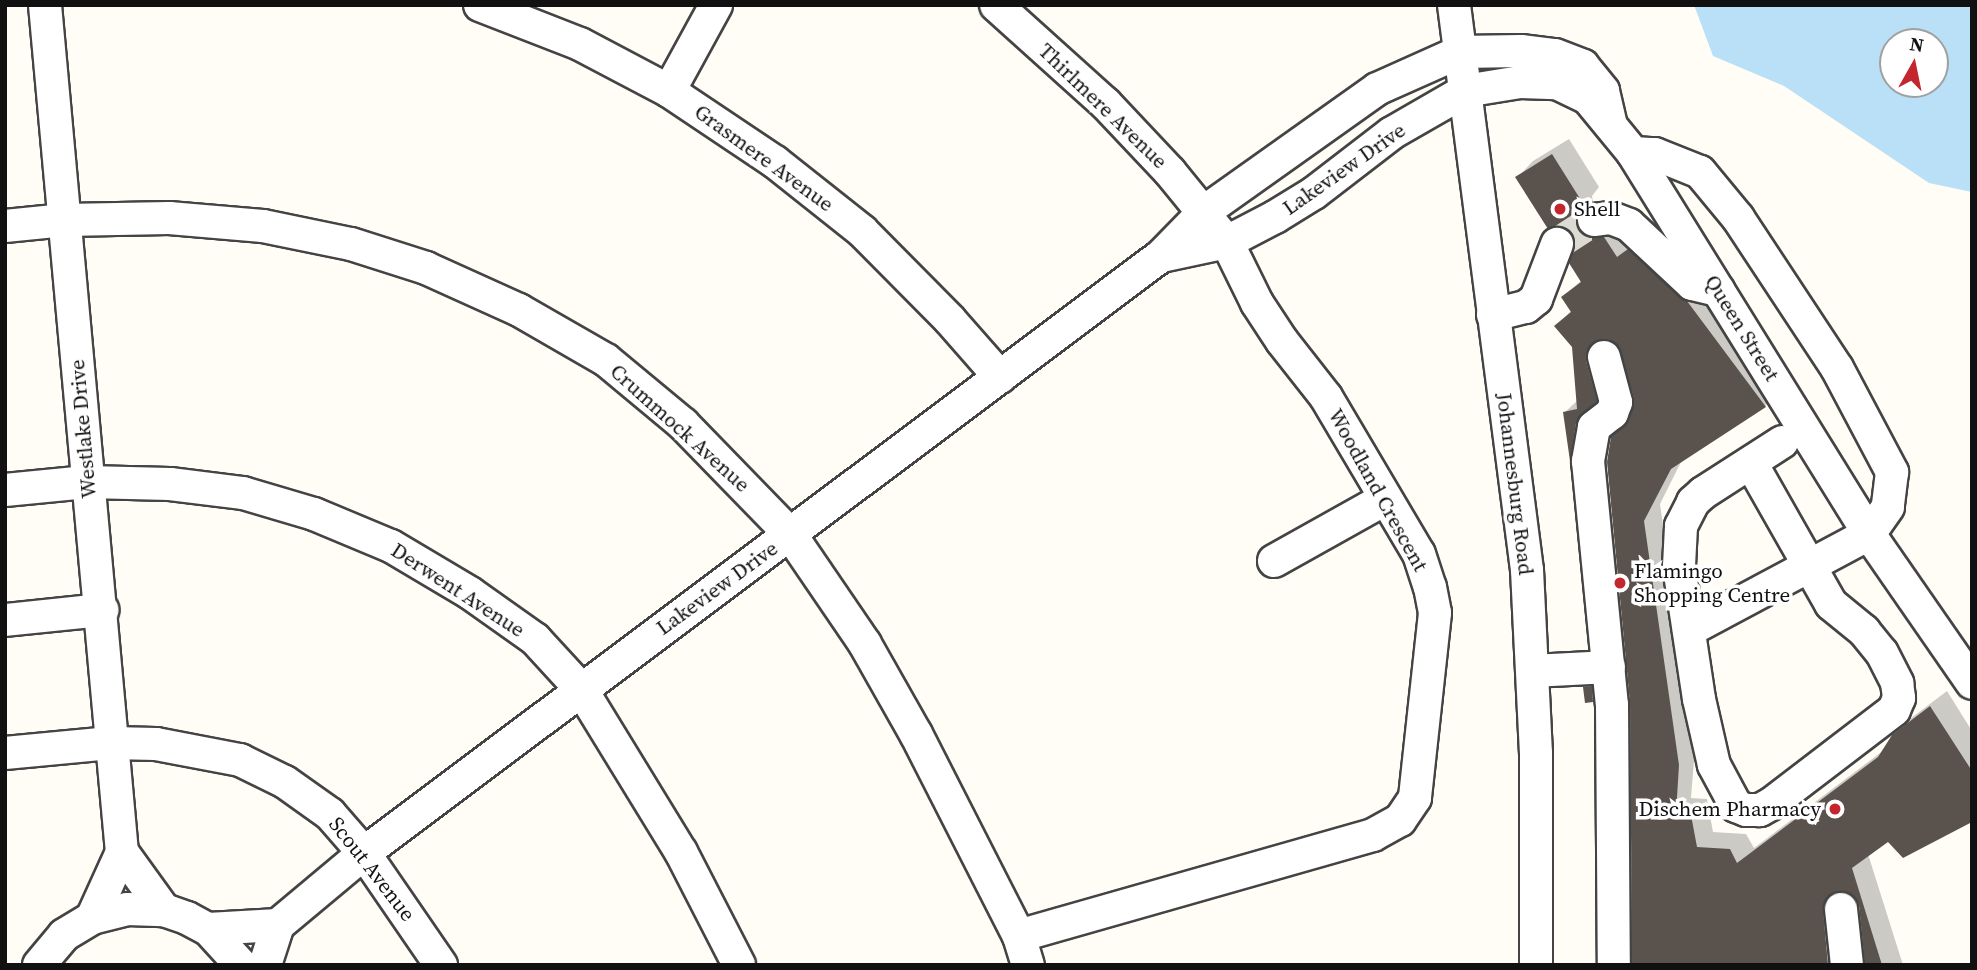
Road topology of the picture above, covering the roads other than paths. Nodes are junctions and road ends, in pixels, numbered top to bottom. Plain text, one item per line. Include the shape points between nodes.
1 (45, 5) edge
2 (480, 5) edge
3 (716, 5) edge
4 (996, 5) edge
5 (1454, 5) edge
6 (1475, 5) edge
7 (1470, 52) junction
8 (1474, 90) junction
9 (669, 91) junction
10 (1344, 113) junction
11 (1611, 125) junction
12 (1373, 147) junction
13 (1633, 153) junction
14 (1204, 212) junction
15 (65, 220) junction
16 (1594, 220) tunnel mouth
17 (5, 226) edge
18 (1227, 242) junction
19 (1557, 244) tunnel mouth
20 (1161, 256) junction
21 (1718, 290) junction
22 (1503, 313) junction
23 (1604, 357) dead end
24 (1000, 376) junction
25 (1782, 442) dead end
26 (1751, 463) junction
27 (87, 482) junction
28 (5, 490) edge
29 (1385, 499) junction
30 (790, 534) junction
31 (1869, 534) junction
32 (1274, 561) dead end
33 (1811, 565) junction
34 (102, 610) junction
35 (5, 620) edge
36 (1689, 630) junction
37 (1609, 667) junction
38 (1541, 671) junction
39 (1972, 683) edge
40 (581, 689) junction
41 (111, 743) junction
42 (5, 753) edge
43 (122, 852) junction
44 (364, 853) junction
45 (1841, 909) dead end
46 (164, 910) junction
47 (92, 918) junction
48 (278, 925) junction
49 (208, 929) junction
50 (1023, 950) edge
51 (39, 965) edge
52 (241, 965) edge
53 (265, 965) edge
54 (441, 965) edge
55 (738, 965) edge
56 (1536, 965) edge
57 (1550, 965) edge
58 (1614, 965) edge
59 (1847, 965) edge

1 - 15 street, Westlake Drive
2 - 9 street, Grasmere Avenue via 580,44
3 - 9 street
4 - 14 street, Thirlmere Avenue via 1105,103
5 - 7 street, Johannesburg Road
6 - 7 street, Johannesburg Road
7 - 8 street, Johannesburg Road
7 - 10 street, Lakeview Drive via 1377,89
7 - 11 street, Queen Street via 1555,55 1583,66 1603,91
8 - 11 street, Queen Street via 1520,82 1558,83 1588,98
8 - 12 street, Lakeview Drive
8 - 22 street, Johannesburg Road via 1496,211
9 - 24 street, Grasmere Avenue via 775,162 862,231
10 - 12 street
10 - 14 street, Lakeview Drive
11 - 13 street, Queen Street
12 - 18 street, Lakeview Drive via 1314,193
13 - 21 street, Queen Street
13 - 31 street via 1655,154 1700,172 1738,218 1837,368 1892,472 1888,507
14 - 18 street, Woodland Crescent
14 - 20 street, Lakeview Drive
15 - 17 street, Crummock Avenue
15 - 27 street, Westlake Drive
15 - 30 street, Crummock Avenue via 169,218 263,226 351,244 438,273 519,310 606,360 683,425
16 - 21 street via 1611,218 1629,225 1692,284
18 - 20 street, Lakeview Drive
18 - 29 street, Woodland Crescent via 1257,303 1326,397
19 - 22 street via 1536,299
20 - 24 street, Lakeview Drive
21 - 31 street, Queen Street
22 - 38 street, Johannesburg Road
23 - 37 street via 1616,402 1612,413 1594,426 1588,461
24 - 30 street, Lakeview Drive
25 - 26 street
26 - 33 street
26 - 36 street via 1693,502 1681,526 1679,566
27 - 28 street, Derwent Avenue
27 - 34 street, Westlake Drive
27 - 40 street, Derwent Avenue via 170,484 243,493 314,513 391,546 470,593 535,639
29 - 32 street
29 - 50 street, Woodland Crescent via 1419,554 1435,613 1415,798 1400,820 1373,835
30 - 40 street, Lakeview Drive
30 - 50 street, Crummock Avenue via 865,644 940,779
31 - 33 street
31 - 39 street, Queen Street
33 - 36 street
33 - 36 street via 1831,604 1882,653 1896,684 1898,704 1760,810 1736,806 1714,765
34 - 35 street
34 - 41 street, Westlake Drive
37 - 38 street
37 - 58 street
38 - 56 street, Johannesburg Road
38 - 57 street, Johannesburg Road
40 - 44 street, Lakeview Drive
40 - 55 street, Derwent Avenue via 681,852
41 - 42 street, Scout Avenue
41 - 43 street, Westlake Drive
41 - 44 street, Scout Avenue via 156,744 240,760 285,782 330,814
43 - 46 street
43 - 47 street
44 - 48 street, Lakeview Drive
44 - 54 street, Scout Avenue
45 - 59 street
46 - 47 street via 127,909
46 - 49 street
47 - 51 street via 64,935
48 - 49 street
48 - 53 street
49 - 52 street

